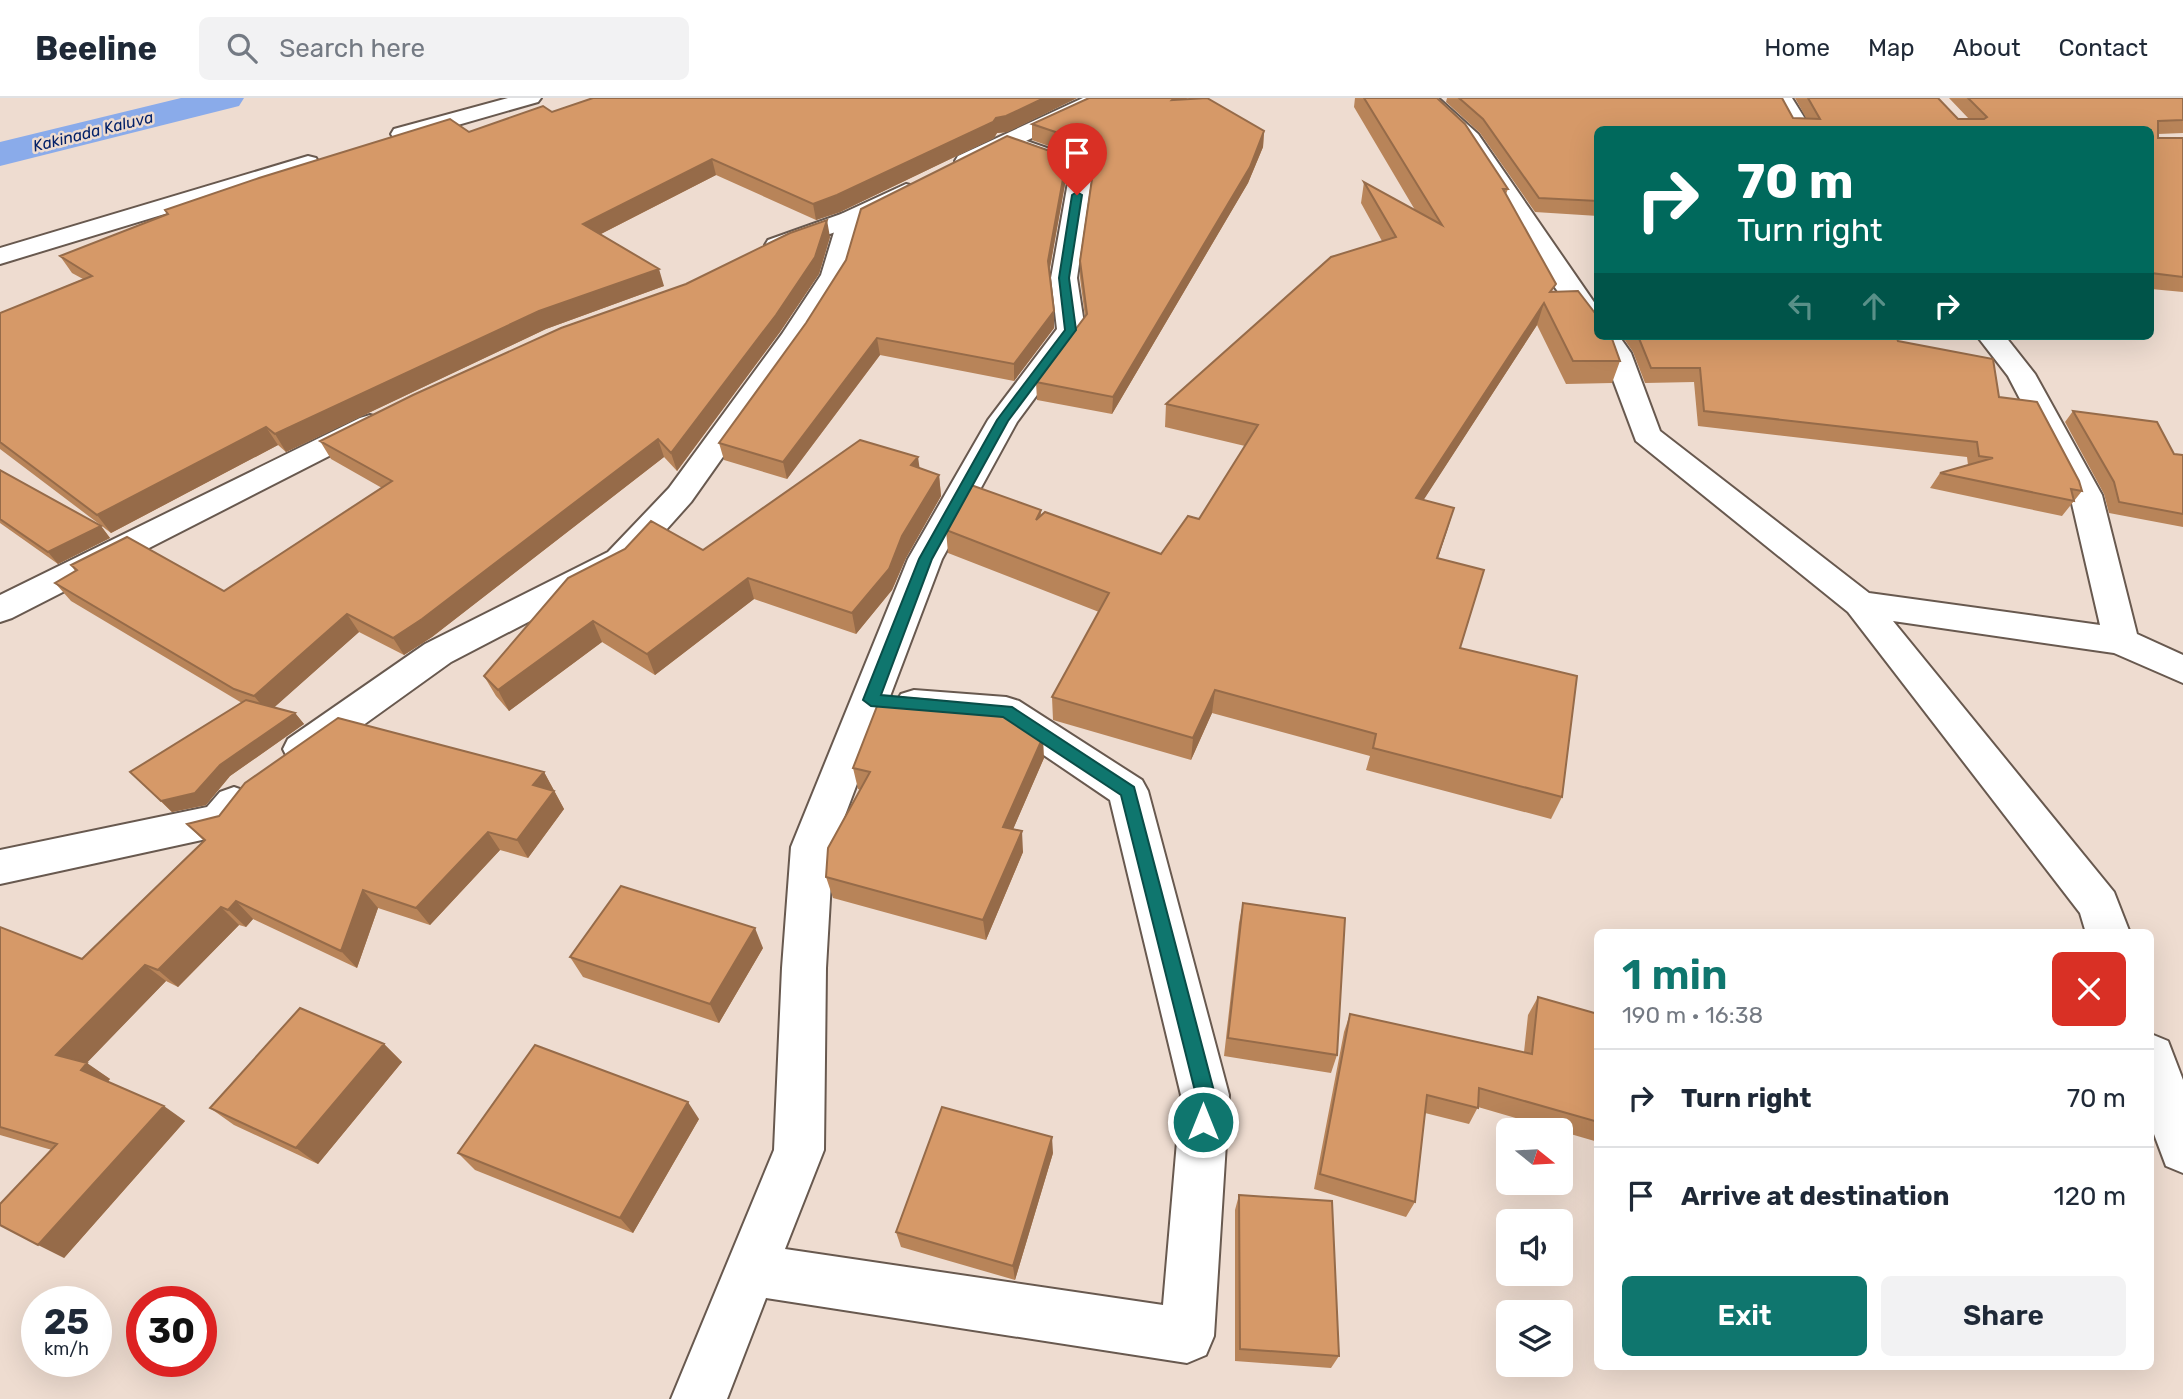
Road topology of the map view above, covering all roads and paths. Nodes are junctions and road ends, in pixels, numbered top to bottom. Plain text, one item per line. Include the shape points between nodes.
1 (531, 98) edge
2 (1100, 98) edge
3 (1426, 98) edge
4 (1782, 98) edge
5 (1799, 126) edge
6 (383, 140) edge
7 (1006, 141) junction
8 (331, 156) edge
9 (946, 171) edge
10 (922, 183) edge
11 (850, 219) junction
12 (758, 255) edge
13 (0, 256) edge
14 (1594, 322) edge
15 (1608, 340) edge
16 (1994, 340) edge
17 (398, 410) edge
18 (1860, 604) junction
19 (0, 610) edge
20 (2122, 641) junction
21 (2183, 670) edge
22 (871, 700) junction
23 (0, 867) edge
24 (2107, 929) edge
25 (2154, 1065) edge
26 (2183, 1149) edge
27 (752, 1269) junction
28 (699, 1399) edge

1 - 6 street
2 - 7 street
3 - 14 street via 1470,139
4 - 5 street
7 - 9 street
7 - 22 street via 1082,168 1064,278 1071,330 1003,420 925,559
8 - 13 street
10 - 11 street
11 - 12 street
11 - 23 street via 834,275 793,338 680,495 620,560 438,653 245,789 220,821
15 - 18 street via 1617,353 1647,435
16 - 20 street via 2021,374 2086,495
17 - 19 street
18 - 20 street
18 - 24 street via 2099,905
20 - 21 street
22 - 27 street via 812,847 799,1150
22 - 27 street via 1006,711 1128,791 1206,1095 1187,1336
25 - 26 street
27 - 28 street

